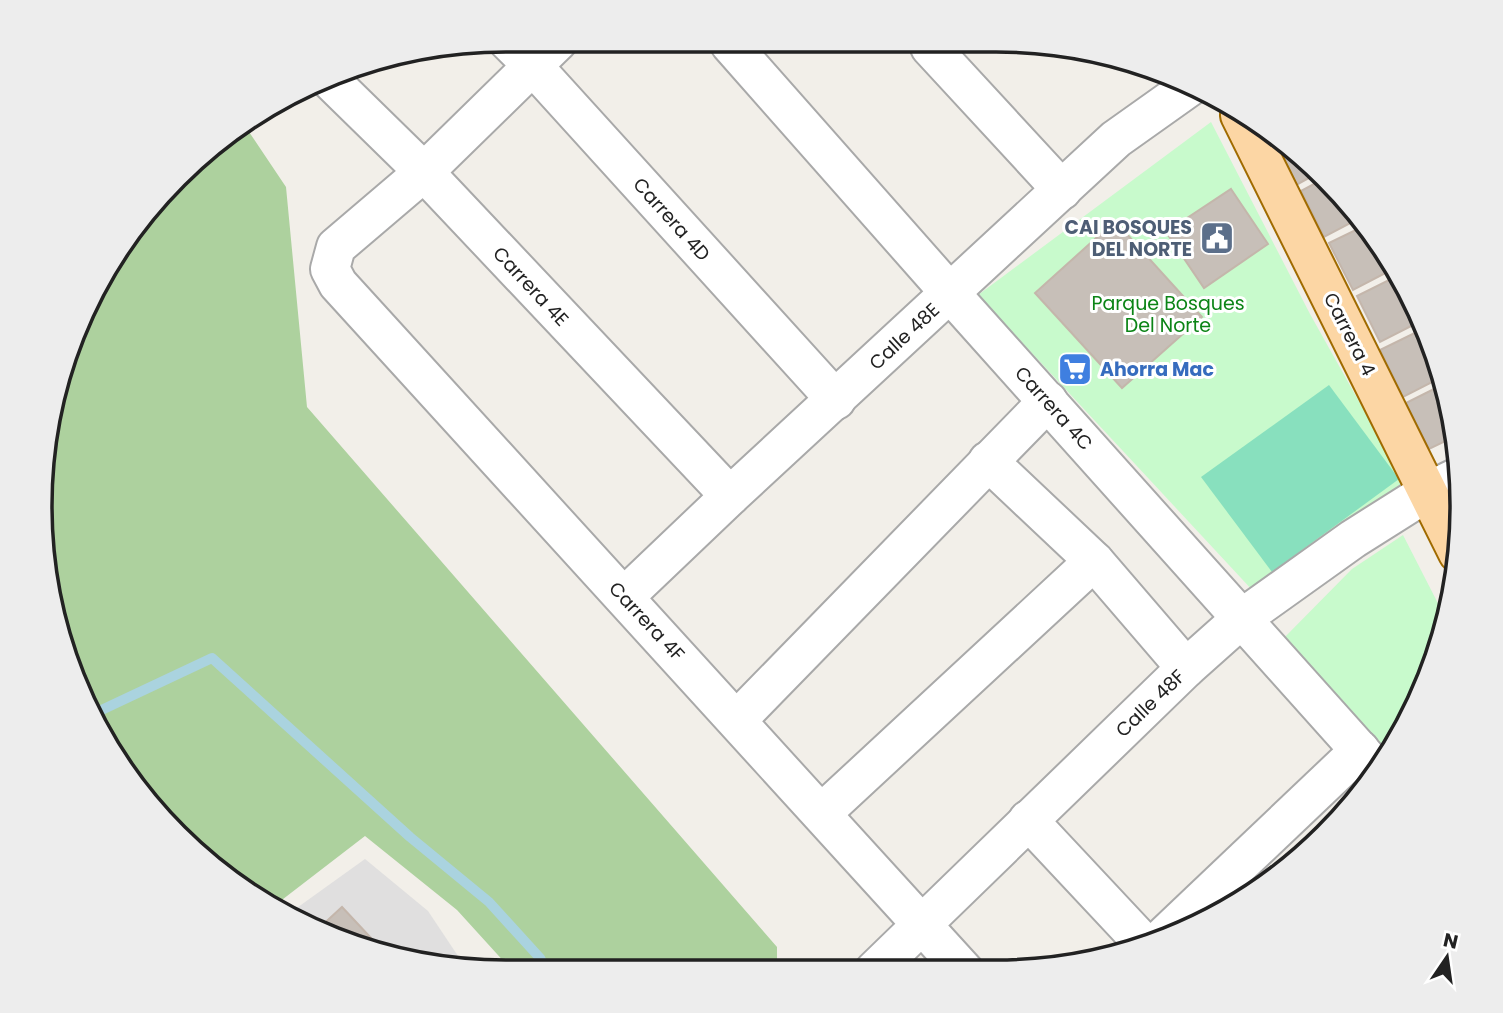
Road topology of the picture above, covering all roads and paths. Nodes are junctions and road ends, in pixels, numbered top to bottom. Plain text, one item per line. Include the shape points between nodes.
1 (529, 52) edge
2 (535, 52) edge
3 (737, 52) edge
4 (935, 52) edge
5 (336, 86) edge
6 (1181, 92) edge
7 (1247, 128) edge
8 (424, 172) junction
9 (1062, 190) junction
10 (950, 293) junction
11 (835, 400) junction
12 (1048, 401) junction
13 (988, 461) junction
14 (1444, 483) edge
15 (730, 496) junction
16 (1450, 513) edge
17 (1094, 561) junction
18 (624, 597) junction
19 (1241, 619) junction
20 (1186, 668) junction
21 (737, 720) junction
22 (1370, 761) edge
23 (822, 813) junction
24 (1028, 820) junction
25 (1186, 919) edge
26 (921, 924) junction
27 (1138, 937) edge
28 (885, 960) edge
29 (954, 960) edge

1 - 8 street
2 - 11 street, Carrera 4D
3 - 10 street, Carrera 4C
4 - 9 street
5 - 8 street, Carrera 4E
6 - 9 street, Calle 48E via 1115,139
7 - 14 main road, Carrera 4
8 - 15 street, Carrera 4E
8 - 18 street, Carrera 4F via 336,247 330,269 338,284
9 - 10 street, Calle 48E
10 - 11 street, Calle 48E
10 - 12 street, Carrera 4C
11 - 15 street, Calle 48E
12 - 13 street
12 - 19 street, Carrera 4C
13 - 17 street
13 - 21 street
14 - 16 main road, Carrera 4
14 - 19 street, Calle 48F via 1353,539
15 - 18 street, Calle 48E
17 - 20 street
17 - 23 street
18 - 21 street, Carrera 4F
19 - 20 street, Calle 48F
19 - 22 street, Carrera 4C
20 - 24 street, Calle 48F
21 - 23 street, Carrera 4F
22 - 25 street
23 - 26 street, Carrera 4F
24 - 26 street, Calle 48F
24 - 27 street
26 - 28 street, Calle 48F
26 - 29 street, Carrera 4F

